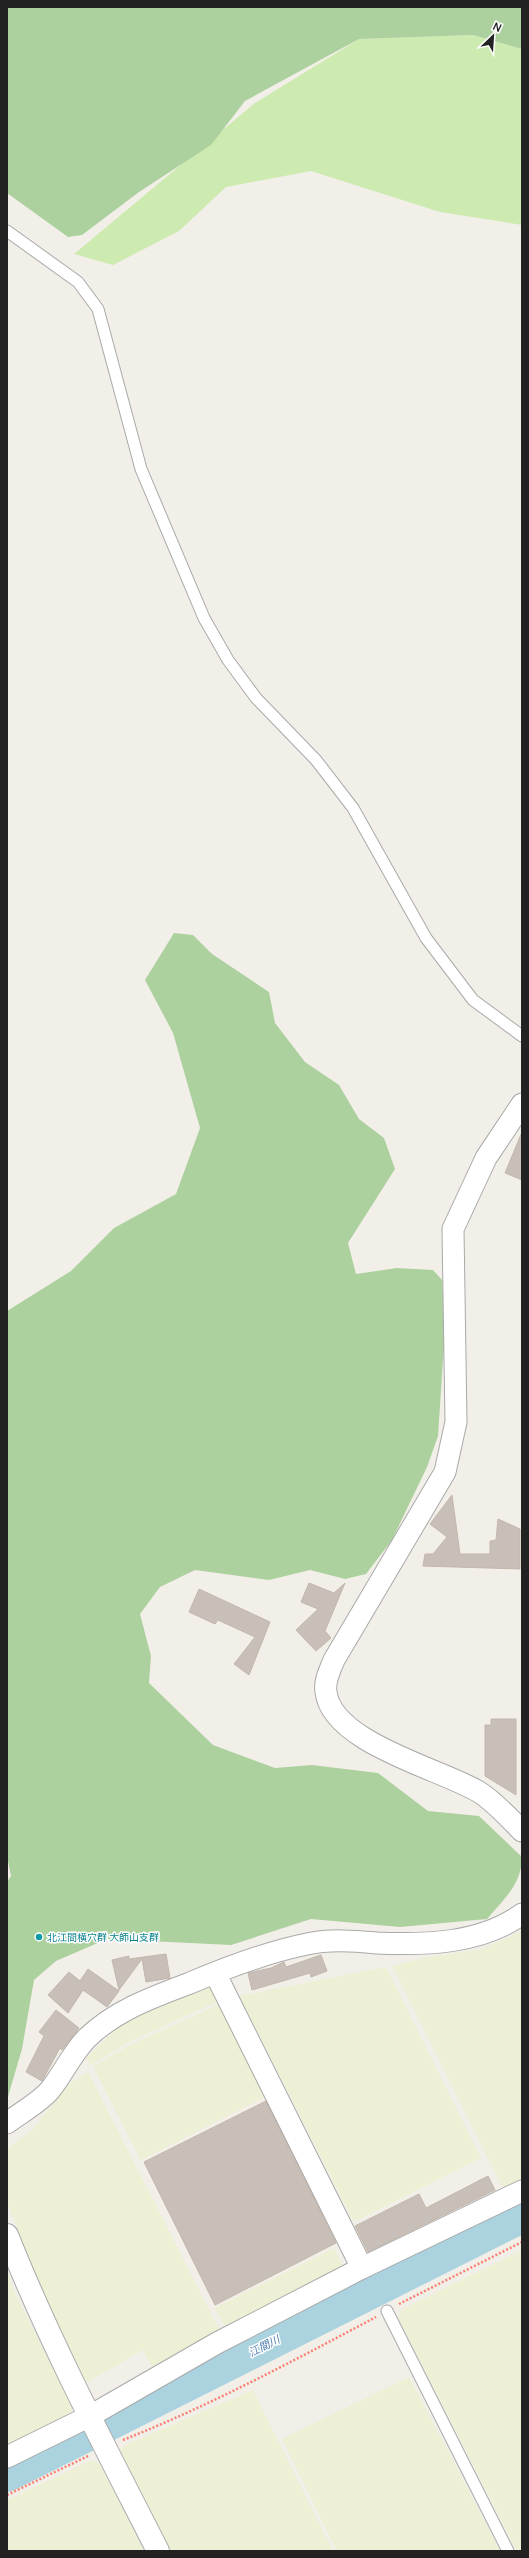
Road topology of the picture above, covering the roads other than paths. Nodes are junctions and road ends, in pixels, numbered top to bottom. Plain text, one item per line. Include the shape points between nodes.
1 (7, 231) edge
2 (522, 1036) edge
3 (522, 1104) edge
4 (522, 1831) edge
5 (522, 1914) edge
6 (215, 1973) junction
7 (7, 2123) edge
8 (522, 2191) edge
9 (7, 2234) edge
10 (362, 2268) junction
11 (387, 2311) road end
12 (98, 2432) junction
13 (7, 2457) edge
14 (158, 2551) edge
15 (508, 2551) edge

1 - 2 lane via 78,282 98,309 141,469 204,618 228,660 256,698 316,760 353,808 426,938 473,1000
3 - 4 street via 486,1158 453,1229 456,1422 445,1472 334,1660 327,1675 326,1692 330,1704 344,1723 367,1741 480,1793
5 - 6 street via 510,1923 484,1933 450,1940 427,1943 309,1943 258,1957
6 - 7 street via 133,2005 107,2021 86,2039 49,2091
6 - 10 street
8 - 10 street
9 - 12 street via 29,2289
10 - 12 street via 217,2343
11 - 15 lane
12 - 13 street
12 - 14 street

